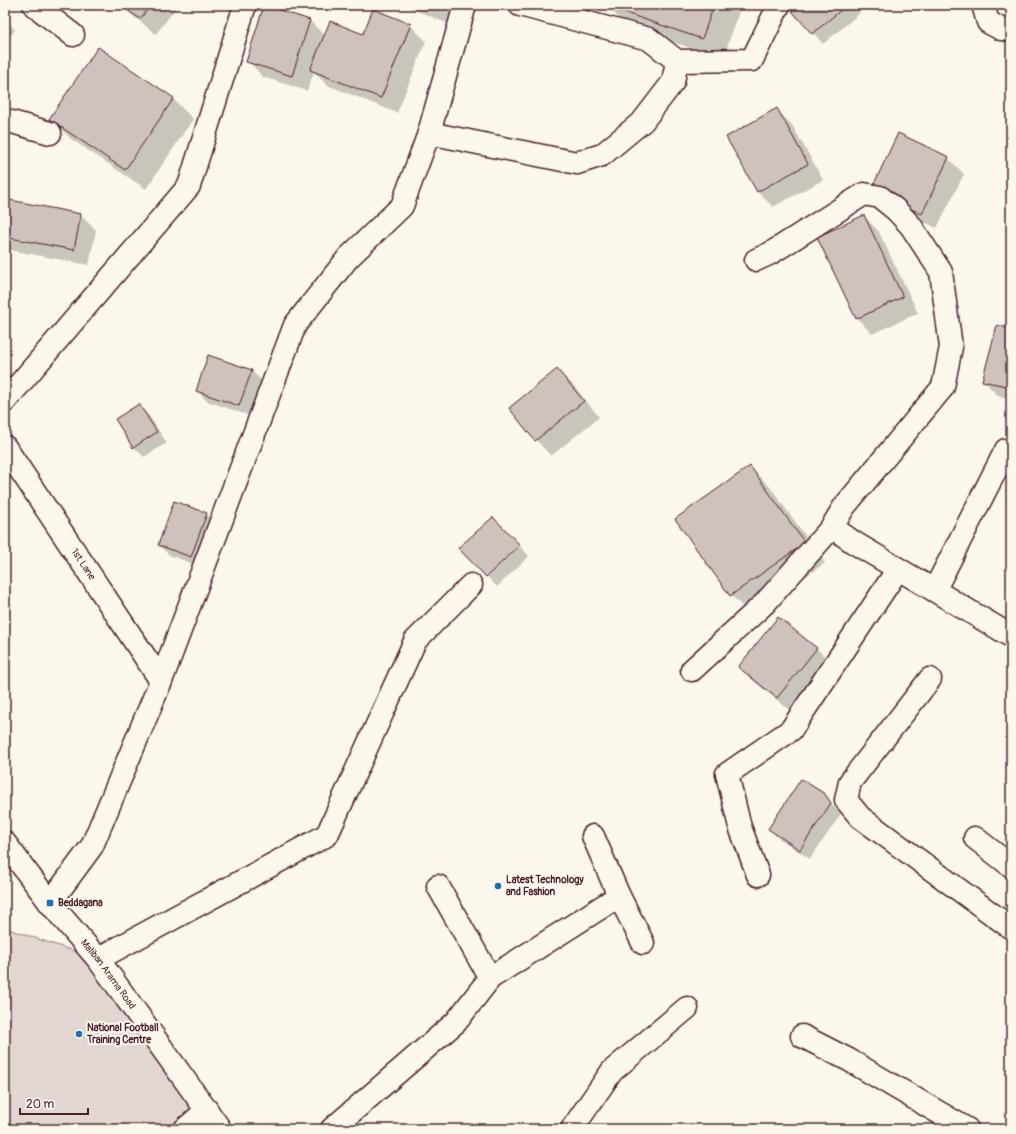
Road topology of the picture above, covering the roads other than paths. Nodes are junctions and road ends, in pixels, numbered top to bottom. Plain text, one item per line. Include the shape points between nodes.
1 (34, 5) edge
2 (245, 5) edge
3 (465, 5) edge
4 (520, 5) edge
5 (779, 5) edge
6 (983, 5) edge
7 (1011, 30) edge
8 (73, 35) dead end
9 (677, 61) junction
10 (5, 120) edge
11 (50, 133) dead end
12 (429, 133) junction
13 (756, 260) dead end
14 (5, 401) edge
15 (5, 447) edge
16 (1006, 450) dead end
17 (832, 527) junction
18 (898, 569) junction
19 (471, 585) dead end
20 (934, 589) junction
21 (1011, 636) edge
22 (692, 670) dead end
23 (930, 679) dead end
24 (161, 681) junction
25 (592, 836) dead end
26 (975, 838) dead end
27 (5, 843) edge
28 (1011, 866) edge
29 (758, 876) dead end
30 (438, 886) dead end
31 (619, 896) junction
32 (50, 903) junction
33 (1011, 928) edge
34 (643, 943) dead end
35 (98, 959) junction
36 (490, 978) junction
37 (687, 1008) dead end
38 (802, 1036) dead end
39 (207, 1110) junction
40 (185, 1129) edge
41 (220, 1129) edge
42 (332, 1129) edge
43 (572, 1129) edge
44 (967, 1129) edge

1 - 8 street
2 - 14 street via 189,186
3 - 12 street
4 - 9 street via 649,39
5 - 9 street via 752,60
6 - 7 street via 988,22 1001,29
9 - 12 street via 673,82 643,122 602,155 576,163
10 - 11 street
12 - 24 street via 402,206 348,258 295,325
13 - 17 street via 864,194 880,197 896,210 911,226 941,272 951,347 943,388 844,507
15 - 24 street, 1st Lane
16 - 20 street
17 - 18 street
17 - 22 street via 765,603
18 - 20 street
18 - 29 street via 791,730 727,774 740,827
19 - 35 street via 415,641 327,835
20 - 21 street
23 - 33 street via 850,782 846,800 860,817
24 - 32 street via 92,846
25 - 31 street
26 - 28 street
27 - 32 street, Maliban Arama Road
30 - 36 street
31 - 34 street
31 - 36 street
32 - 35 street, Maliban Arama Road
35 - 39 street, Maliban Arama Road
36 - 42 street via 456,1022
37 - 43 street via 612,1071
38 - 44 street via 850,1060
39 - 40 street
39 - 41 street, Maliban Arama Road

